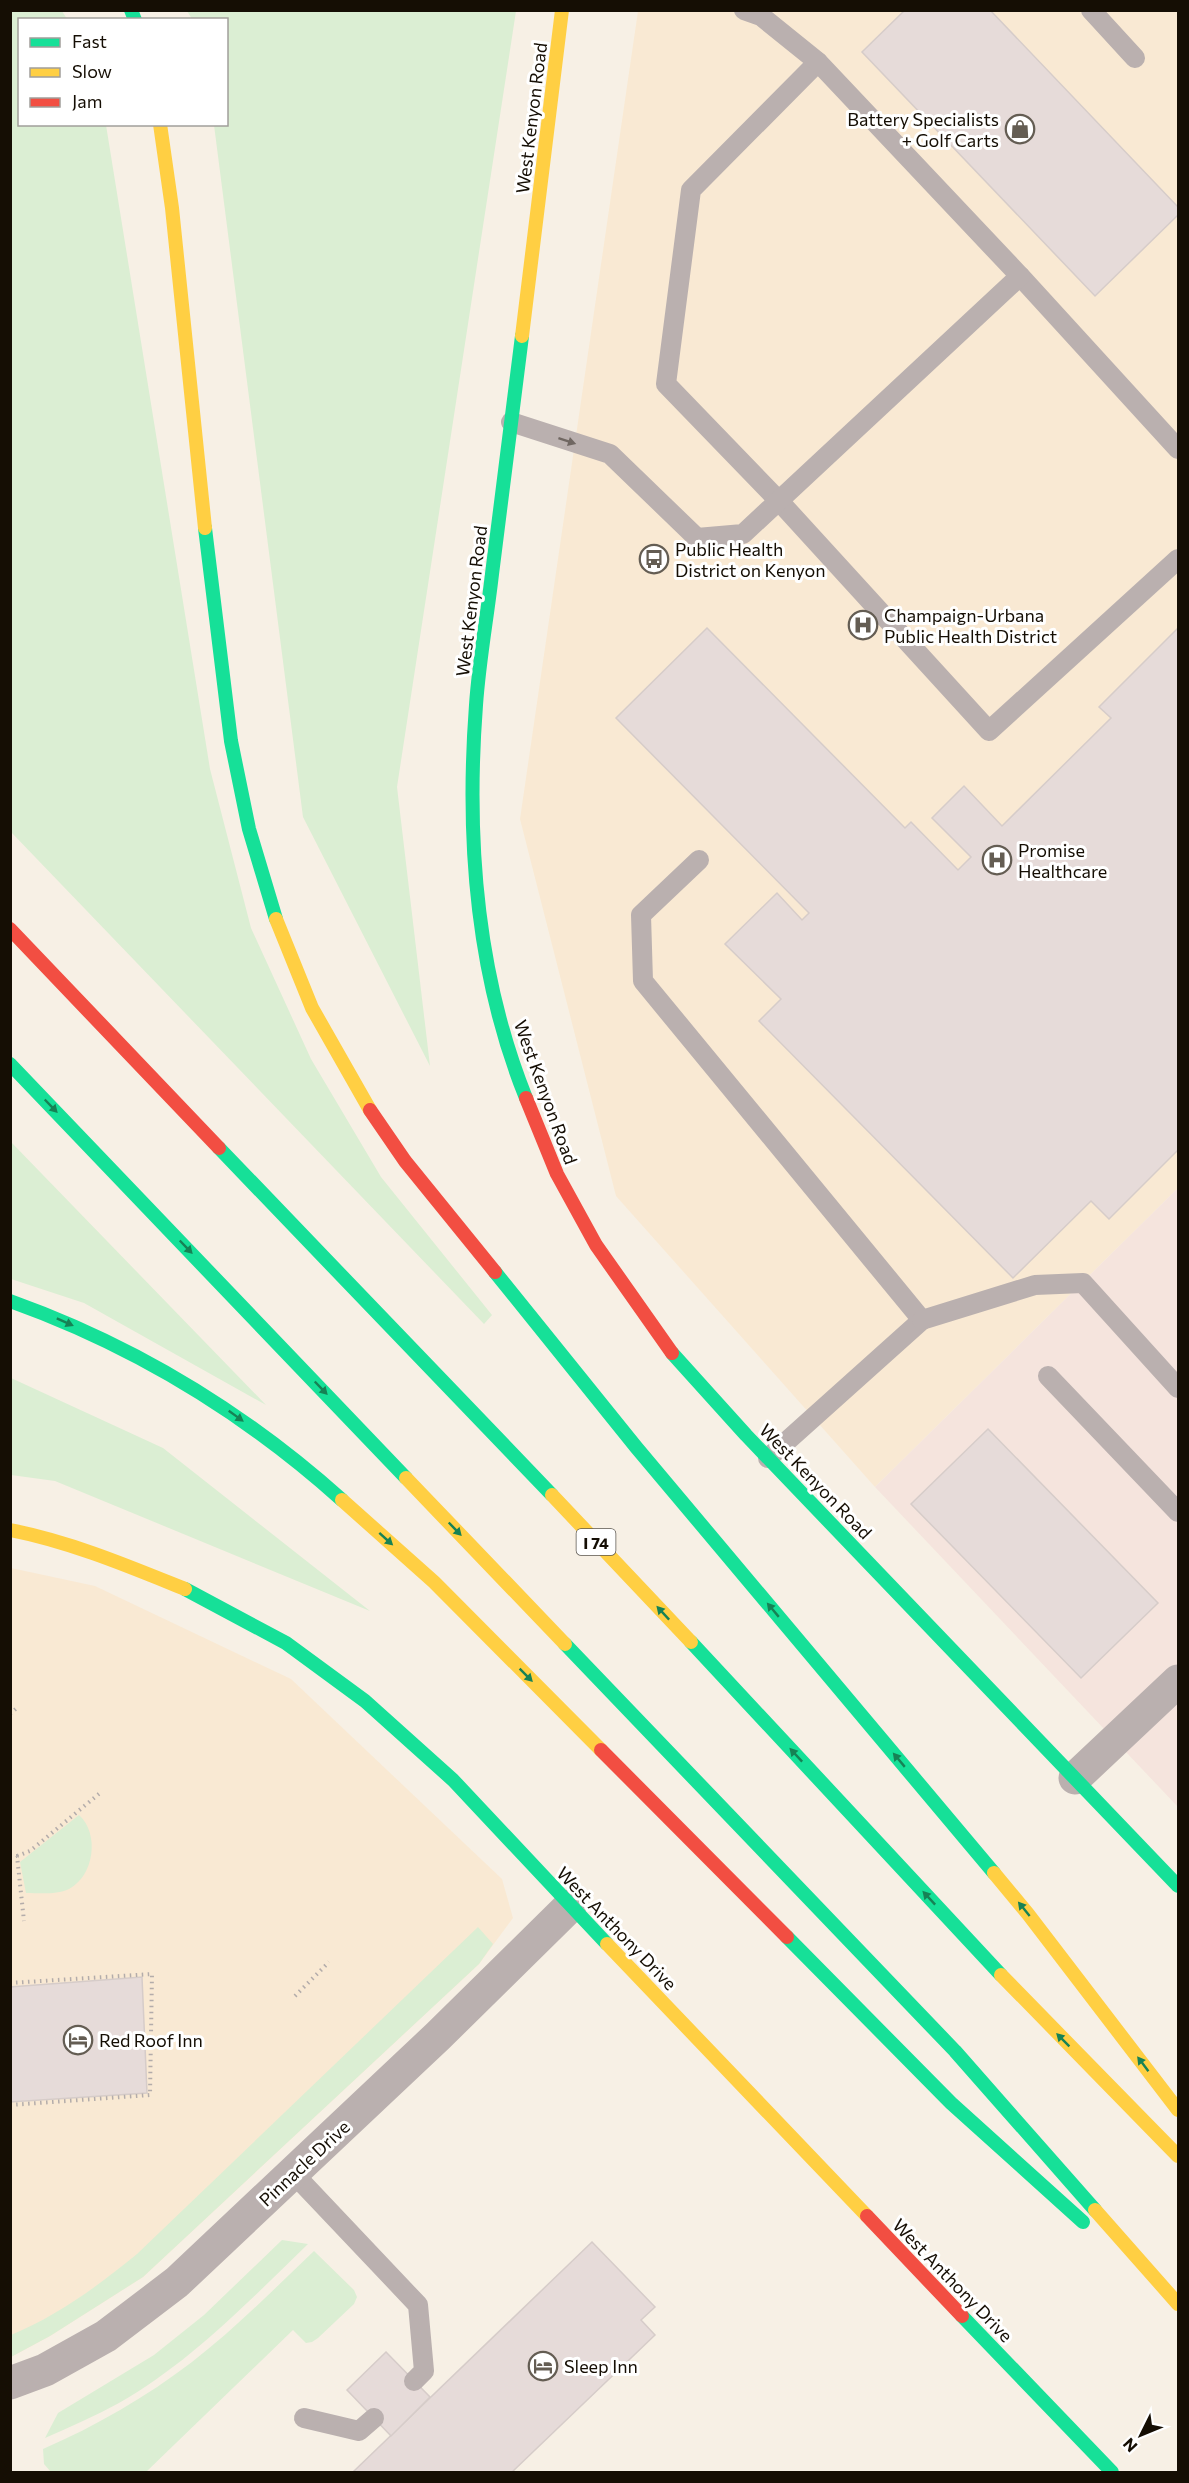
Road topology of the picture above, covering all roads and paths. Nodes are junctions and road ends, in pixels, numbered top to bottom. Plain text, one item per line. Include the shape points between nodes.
1 (562, 10) edge
2 (744, 10) edge
3 (1091, 10) edge
4 (1135, 58) dead end
5 (818, 62) junction
6 (160, 126) edge
7 (1020, 276) junction
8 (511, 422) junction
9 (1179, 449) edge
10 (778, 501) junction
11 (1179, 559) edge
12 (699, 860) dead end
13 (10, 929) edge
14 (10, 1064) edge
15 (10, 1301) edge
16 (922, 1320) junction
17 (1048, 1376) dead end
18 (1179, 1388) edge
19 (768, 1458) junction
20 (1179, 1512) edge
21 (10, 1530) edge
22 (1179, 1681) edge
23 (18, 1707) dead end
24 (10, 1714) edge
25 (1075, 1778) junction
26 (100, 1793) dead end
27 (10, 1856) edge
28 (16, 1856) junction
29 (1179, 1886) edge
30 (570, 1906) junction
31 (24, 1921) dead end
32 (329, 1962) dead end
33 (10, 1983) edge
34 (296, 1996) dead end
35 (10, 2105) edge
36 (1179, 2110) edge
37 (1179, 2156) edge
38 (293, 2173) junction
39 (1163, 2288) junction
40 (1179, 2304) edge
41 (414, 2381) dead end
42 (10, 2383) edge
43 (304, 2418) dead end
44 (375, 2418) dead end
45 (1112, 2472) edge

1 - 8 main road, West Kenyon Road
2 - 5 lane via 761,16
3 - 4 lane
5 - 7 lane
5 - 10 lane via 691,190 666,384
36 -> 6 main road via 1028,1914 636,1447 405,1161 369,1109 312,1008 278,926 249,830 231,741
7 - 9 lane
7 - 10 lane
8 -> 10 lane via 609,454 697,538 743,534
8 - 19 main road, West Kenyon Road via 476,705 472,826 478,907 491,986 512,1063 557,1174 596,1245 668,1347
10 - 11 lane via 989,731
12 - 16 lane via 641,915 643,981
37 -> 13 main road, I 74 via 1040,2017 658,1607
14 -> 39 main road via 955,2051
15 -> 39 main road via 63,1320 156,1366 227,1409 308,1468 434,1582 951,2103 1055,2198
16 - 18 lane via 1035,1285 1083,1283
16 - 19 lane
17 - 20 lane
19 - 25 main road, West Kenyon Road
21 - 30 main road, West Anthony Drive via 111,1559 189,1590 286,1643 365,1701 453,1780
22 - 25 street
23 - 24 path
25 - 29 main road, West Kenyon Road
26 - 28 path via 30,1851
27 - 28 path
28 - 31 path
30 - 38 street, Pinnacle Drive
30 - 45 main road, West Anthony Drive
32 - 34 path
33 - 35 path via 152,1974 150,2095
38 - 41 lane via 418,2305 424,2371
38 - 42 street, Pinnacle Drive via 177,2282 106,2336 45,2370
39 - 40 main road
43 - 44 lane via 359,2431

